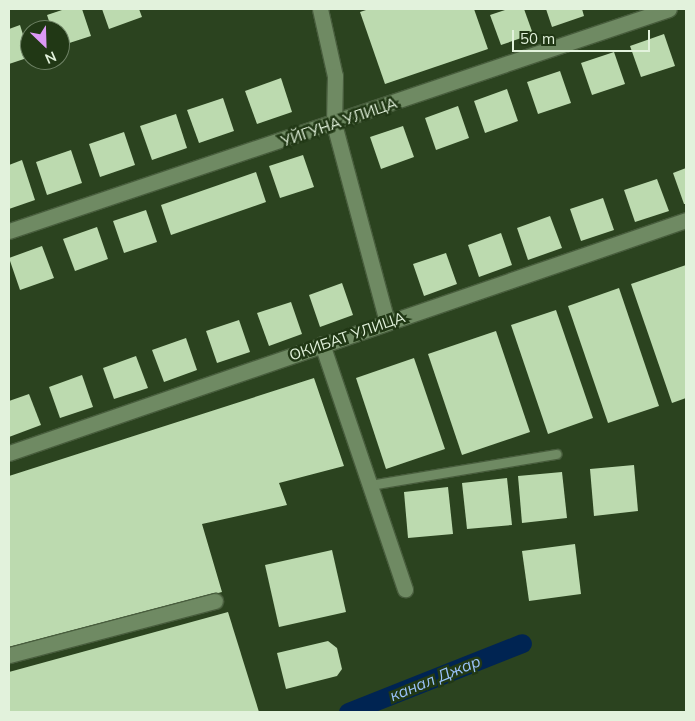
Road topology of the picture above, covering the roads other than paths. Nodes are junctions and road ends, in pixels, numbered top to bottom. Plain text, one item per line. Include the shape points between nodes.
1 (320, 9) edge
2 (668, 9) edge
3 (334, 124) junction
4 (686, 220) edge
5 (9, 231) edge
6 (387, 322) junction
7 (322, 344) junction
8 (9, 453) edge
9 (556, 454) dead end
10 (370, 485) junction
11 (405, 589) dead end
12 (215, 601) dead end
13 (9, 655) edge

1 - 3 street via 335,76
2 - 3 street, УЙГУНА УЛИЦА
3 - 5 street, УЙГУНА УЛИЦА
3 - 6 street
4 - 6 street, ОКИБАТ УЛИЦА
6 - 7 street, ОКИБАТ УЛИЦА
7 - 8 street, ОКИБАТ УЛИЦА
7 - 10 street
9 - 10 lane
10 - 11 street
12 - 13 street

